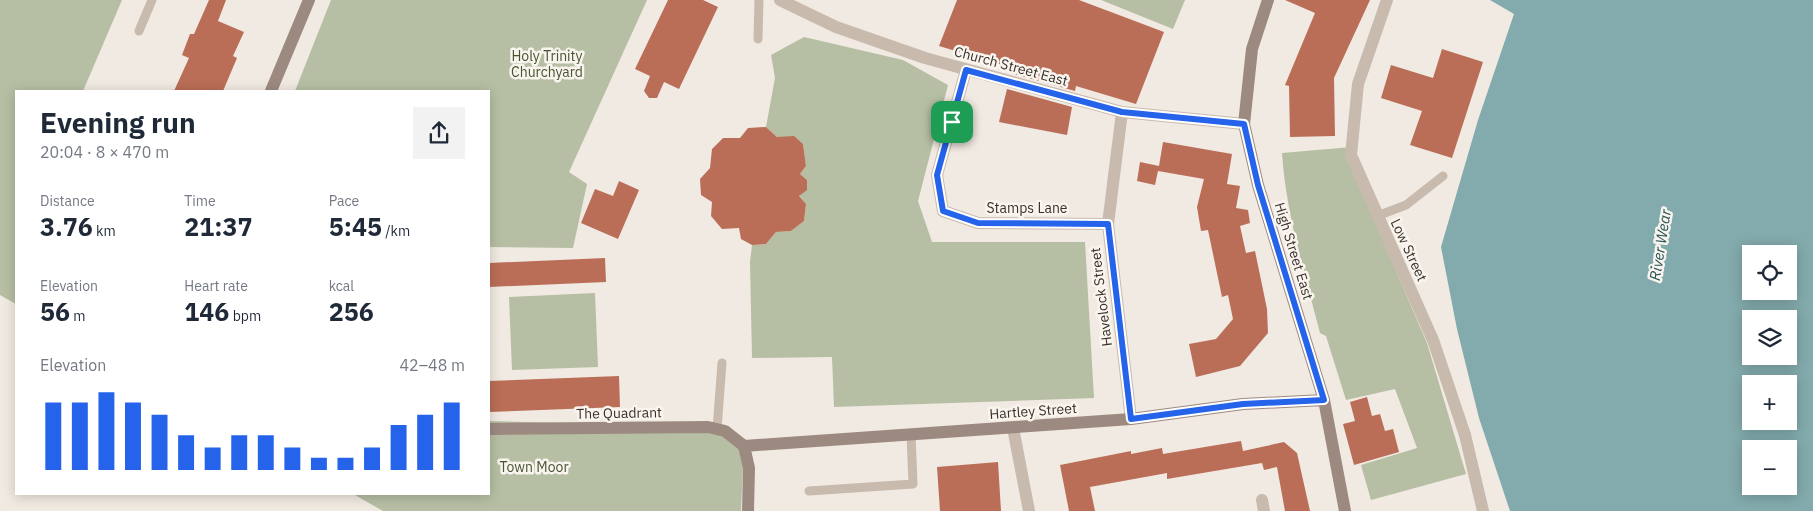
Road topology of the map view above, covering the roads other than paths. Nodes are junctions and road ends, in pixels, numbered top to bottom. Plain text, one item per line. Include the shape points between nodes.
1 (152, 0) edge
2 (308, 0) edge
3 (759, 0) edge
4 (780, 0) edge
5 (1268, 0) edge
6 (1387, 0) edge
7 (139, 31) dead end
8 (758, 39) dead end
9 (966, 70) junction
10 (271, 90) edge
11 (1122, 112) junction
12 (1244, 124) junction
13 (1443, 176) dead end
14 (1377, 216) junction
15 (1108, 224) junction
16 (722, 363) dead end
17 (1324, 400) junction
18 (1131, 419) junction
19 (1013, 428) junction
20 (490, 429) edge
21 (717, 429) junction
22 (911, 434) junction
23 (744, 446) junction
24 (809, 491) dead end
25 (748, 511) edge
26 (1029, 511) edge
27 (1345, 511) edge
28 (1483, 511) edge

1 - 7 lane
2 - 10 street
3 - 8 lane
4 - 9 street, Church Street East via 836,27
5 - 12 street, High Street East via 1252,49
6 - 14 street, Low Street via 1358,84 1351,155
9 - 11 street, Church Street East
9 - 15 street, Stamps Lane via 937,175 943,211 978,223
11 - 12 street, Church Street East
11 - 15 street, Havelock Street
12 - 17 street, High Street East via 1258,185
13 - 14 lane via 1406,205
14 - 28 street, Low Street via 1434,340 1465,435
15 - 18 street, Havelock Street
16 - 21 lane
17 - 18 street, Hartley Street via 1243,404
17 - 27 street, High Street East
18 - 19 street, Hartley Street
19 - 22 street, Hartley Street
19 - 26 street
20 - 21 street, The Quadrant
21 - 23 street, The Quadrant via 725,431
22 - 23 street, Hartley Street
22 - 24 lane via 913,484
23 - 25 street via 749,468

